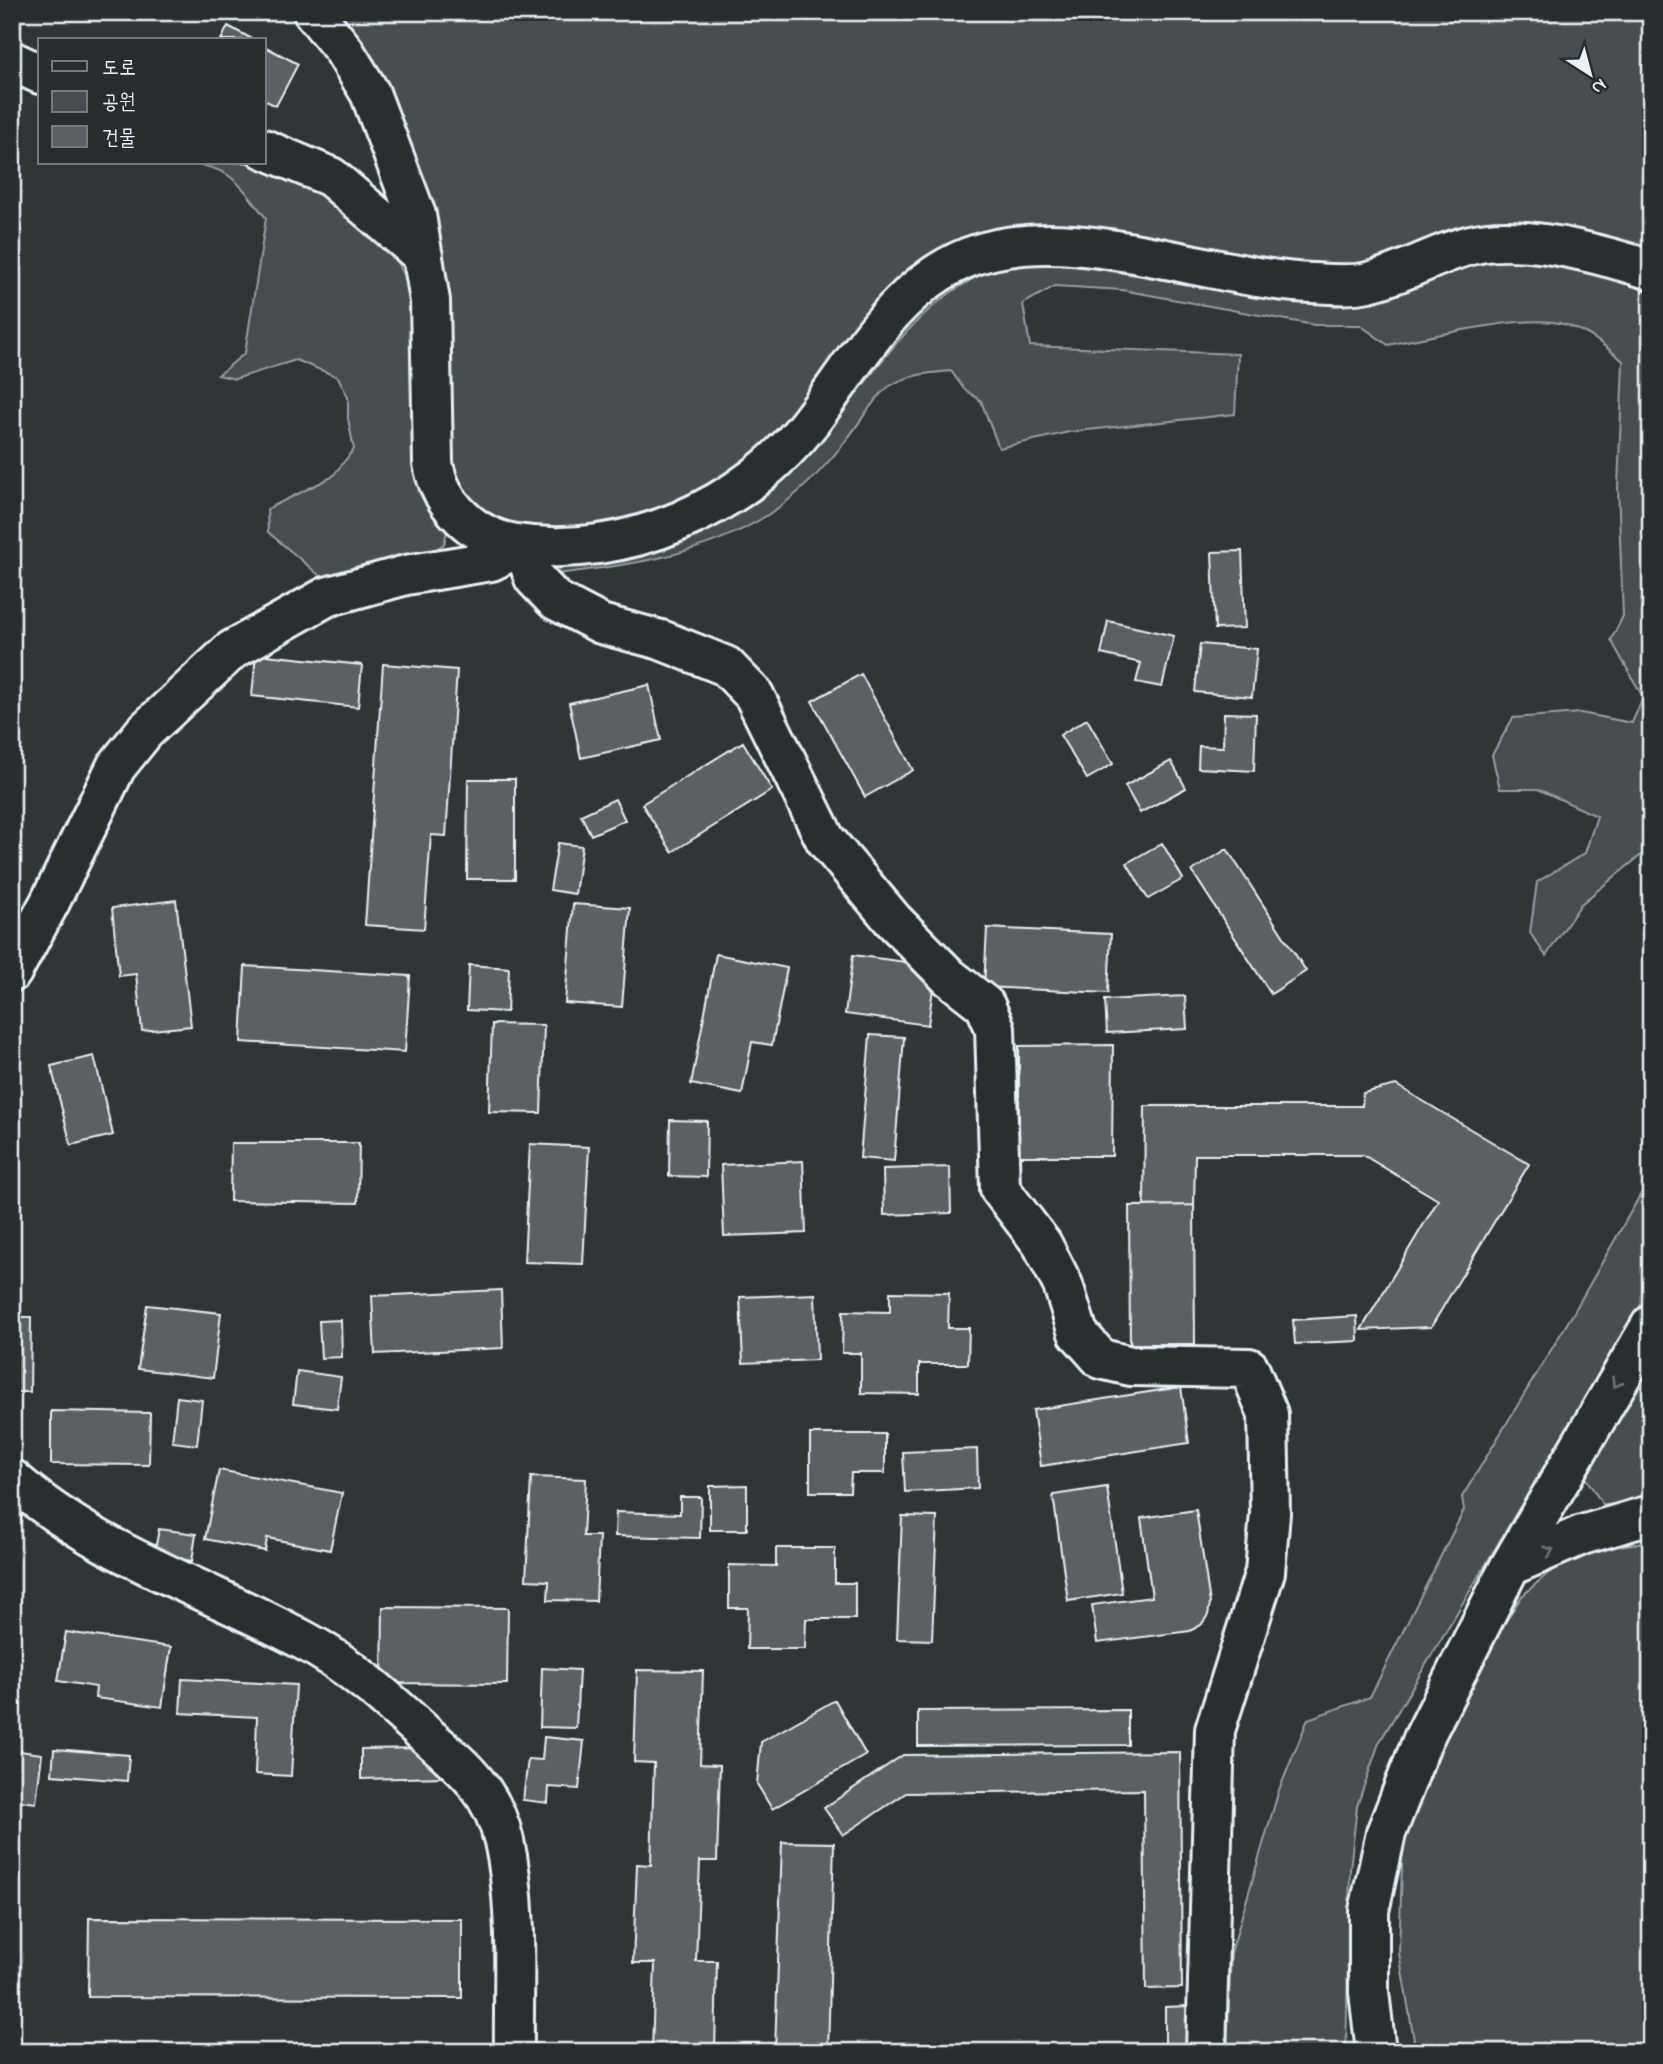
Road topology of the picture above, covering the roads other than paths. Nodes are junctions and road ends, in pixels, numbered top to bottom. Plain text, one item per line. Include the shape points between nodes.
1 (313, 12) edge
2 (12, 61) edge
3 (38, 73) edge
4 (266, 150) edge
5 (423, 256) junction
6 (1651, 270) edge
7 (523, 545) junction
8 (12, 972) edge
9 (1651, 1325) edge
10 (12, 1479) edge
11 (1651, 1518) edge
12 (1510, 1566) junction
13 (514, 2052) edge
14 (1206, 2052) edge
15 (1376, 2052) edge

1 - 5 main road via 370,93 416,215
2 - 3 main road
4 - 5 main road via 331,177
5 - 7 main road via 430,301 436,480 470,525 493,541
6 - 7 main road via 1532,241 1485,242 1367,283 1266,279 1087,247 1035,244 1002,248 967,258 931,278 903,302 786,450 724,496 655,531 619,541
7 - 8 main road via 491,561 406,575 326,597 232,650 145,731 116,767
7 - 14 main road via 534,578 555,600 601,624 661,640 726,666 754,695 825,839 853,876 949,977 985,1005 995,1028 1000,1189 1041,1244 1063,1286 1078,1333 1101,1359 1132,1366 1249,1368 1268,1414 1270,1513 1265,1572 1214,1730
9 -> 12 main road
10 - 13 main road via 100,1541 303,1640 355,1672 475,1777 504,1840 511,1891
12 -> 11 main road via 1582,1535
12 - 15 main road via 1423,1738 1386,1833 1369,1912 1369,1992

